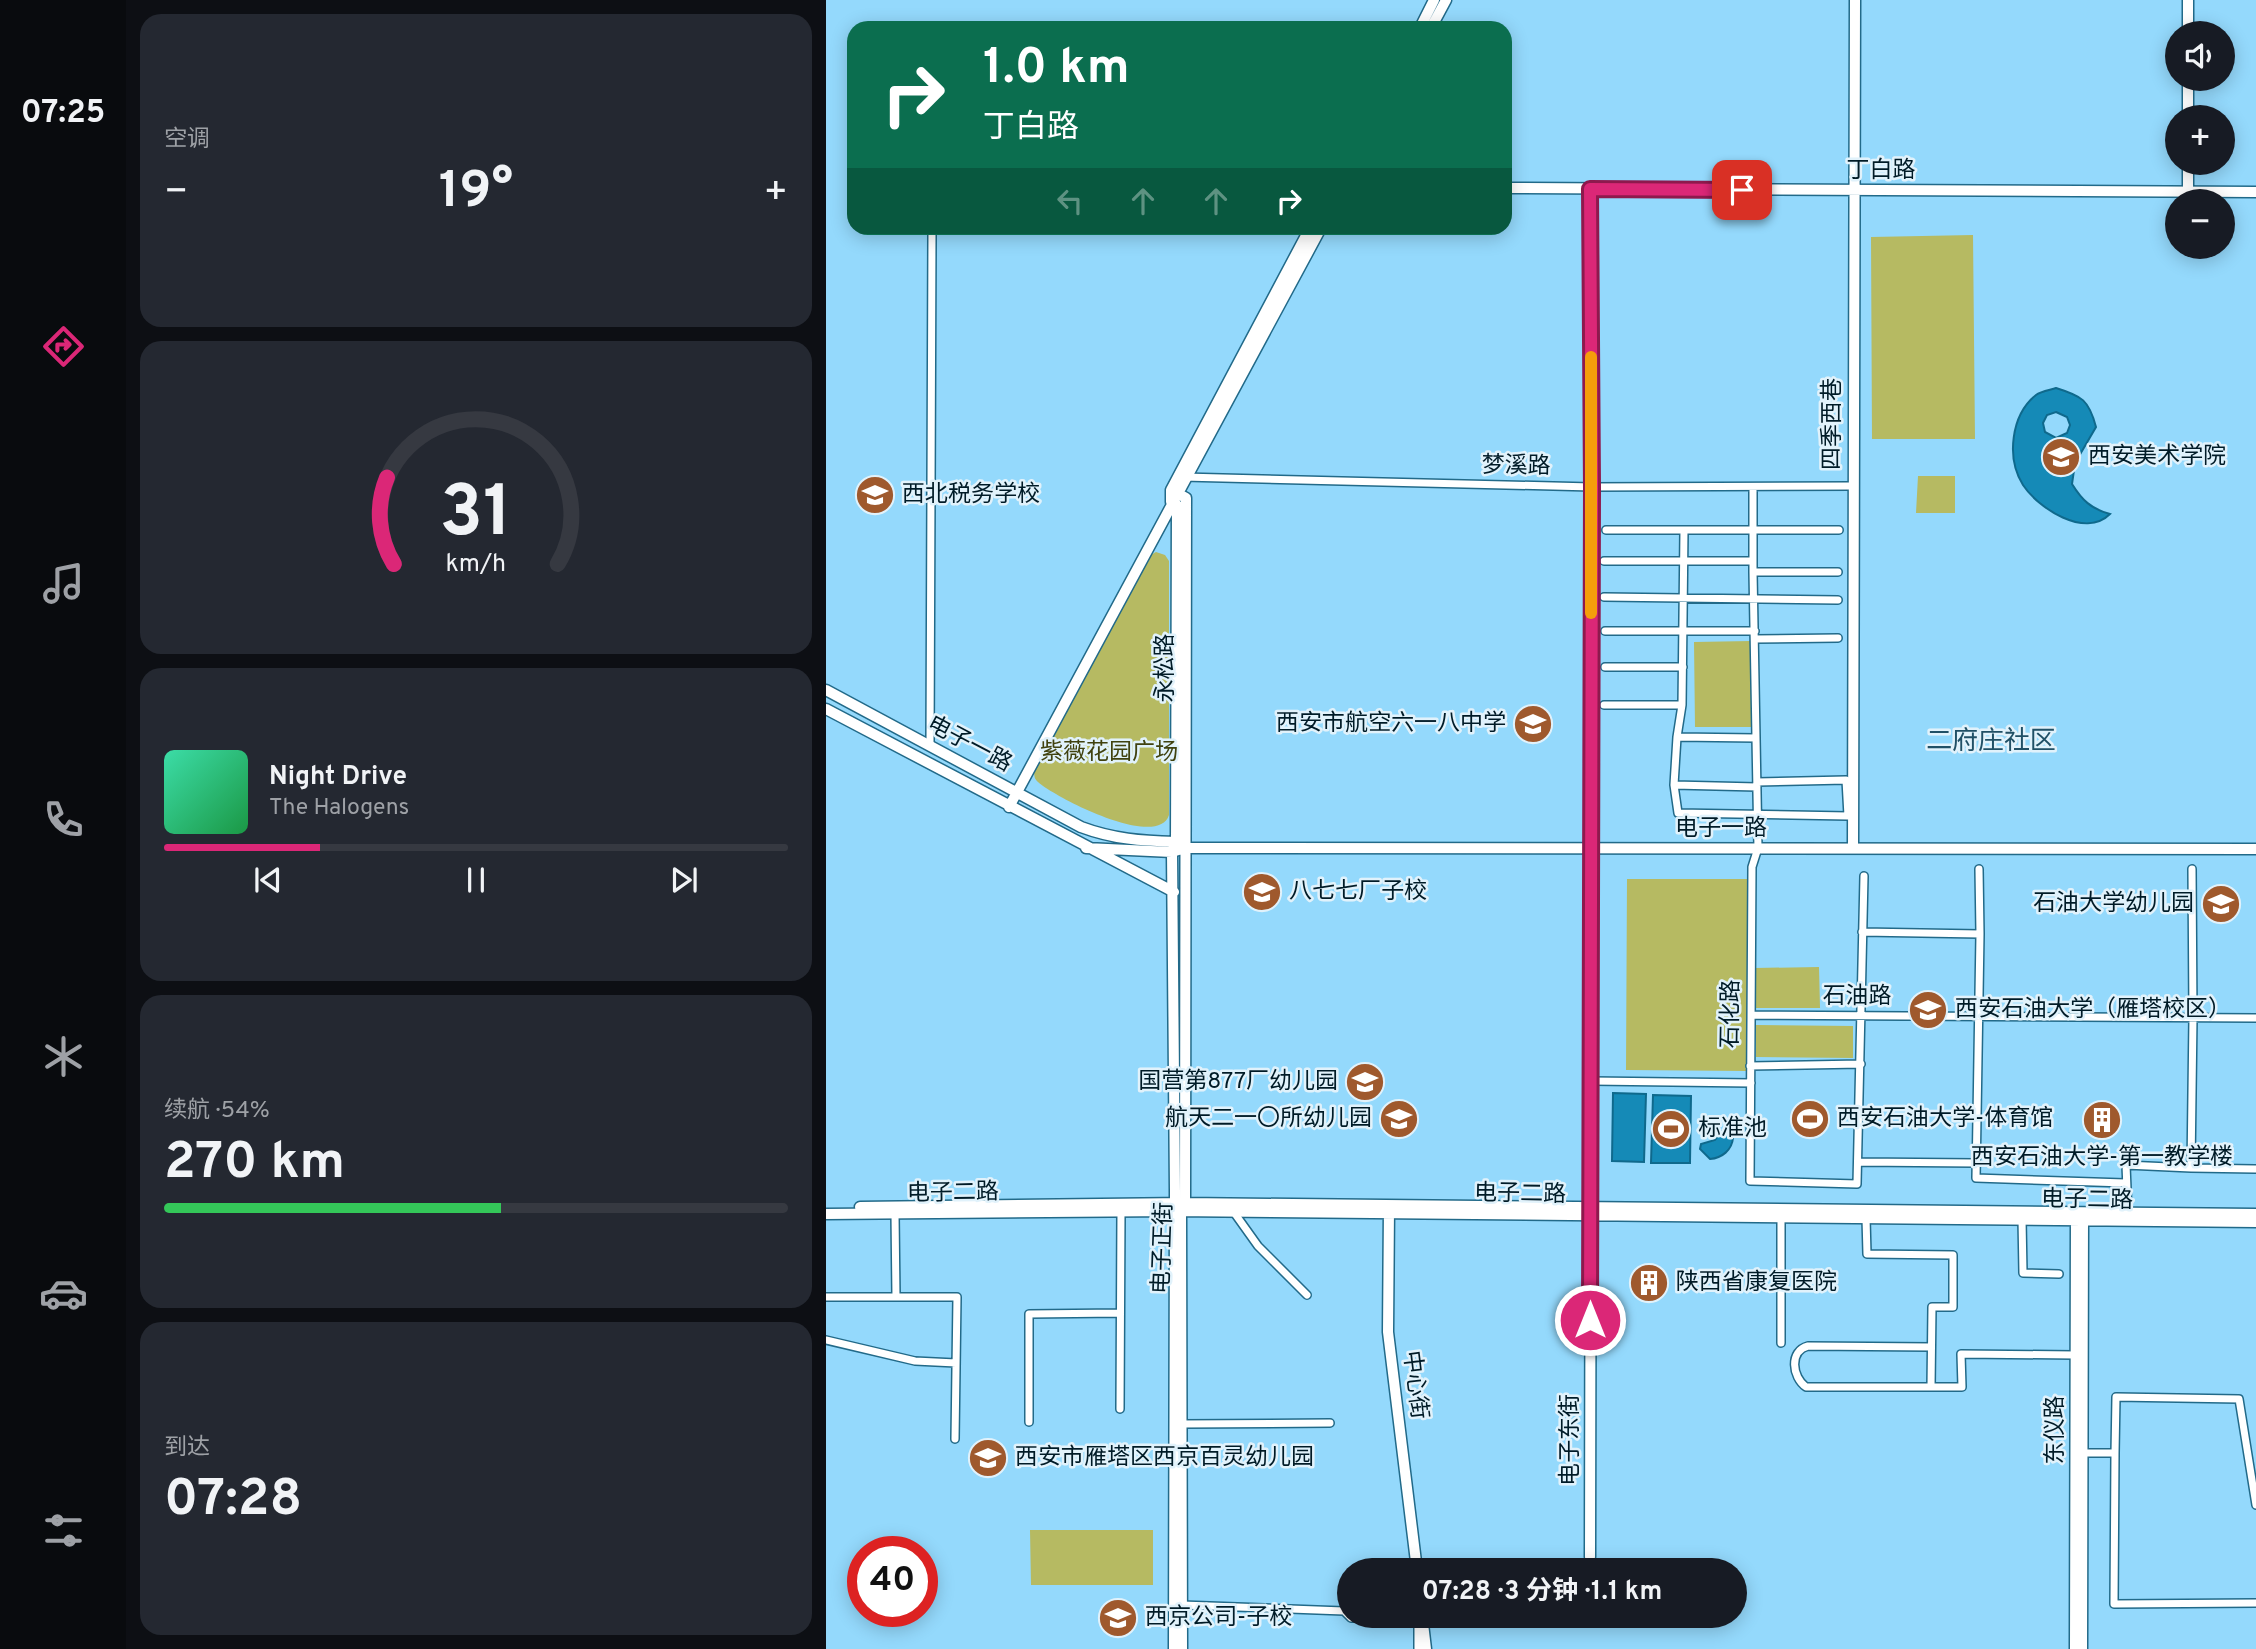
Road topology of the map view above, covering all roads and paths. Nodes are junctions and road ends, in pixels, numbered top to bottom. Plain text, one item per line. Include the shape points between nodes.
1 (1434, 0) edge
2 (1446, 0) edge
3 (1854, 0) edge
4 (2188, 0) edge
5 (1424, 21) edge
6 (1434, 21) edge
7 (2188, 21) edge
8 (1512, 188) edge
9 (1590, 189) junction
10 (1853, 190) junction
11 (2165, 192) edge
12 (2235, 192) edge
13 (2256, 192) edge
14 (932, 235) edge
15 (1306, 235) edge
16 (1317, 235) edge
17 (1182, 477) junction
18 (1852, 486) junction
19 (1592, 488) junction
20 (1753, 488) junction
21 (1174, 495) junction
22 (1606, 530) dead end
23 (1684, 530) junction
24 (1753, 530) junction
25 (1839, 530) dead end
26 (1604, 561) dead end
27 (1684, 561) junction
28 (1753, 561) junction
29 (1753, 572) junction
30 (1838, 572) dead end
31 (1604, 597) dead end
32 (1684, 597) junction
33 (1754, 598) junction
34 (1838, 600) dead end
35 (1605, 631) dead end
36 (1683, 632) junction
37 (1755, 635) junction
38 (1838, 638) dead end
39 (1605, 667) dead end
40 (1683, 667) junction
41 (826, 690) edge
42 (1604, 705) dead end
43 (1682, 705) junction
44 (826, 709) edge
45 (1677, 737) junction
46 (1756, 738) junction
47 (930, 745) junction
48 (1757, 784) junction
49 (1674, 785) junction
50 (1017, 792) junction
51 (1009, 807) junction
52 (1757, 814) junction
53 (1087, 848) junction
54 (1178, 848) junction
55 (1758, 848) junction
56 (1853, 848) junction
57 (1591, 849) junction
58 (2256, 849) edge
59 (1979, 869) dead end
60 (2192, 869) dead end
61 (1864, 876) dead end
62 (1172, 891) junction
63 (1184, 897) junction
64 (1862, 932) junction
65 (1980, 934) junction
66 (1752, 1015) junction
67 (1979, 1016) junction
68 (1861, 1017) junction
69 (2193, 1017) junction
70 (2256, 1018) edge
71 (1861, 1065) junction
72 (1751, 1066) junction
73 (1592, 1081) junction
74 (1751, 1083) junction
75 (1858, 1162) junction
76 (1976, 1163) junction
77 (2191, 1168) junction
78 (2255, 1169) edge
79 (2125, 1182) junction
80 (1179, 1207) junction
81 (826, 1208) edge
82 (1389, 1208) junction
83 (1121, 1211) junction
84 (1590, 1211) junction
85 (1233, 1212) junction
86 (2128, 1213) junction
87 (826, 1214) edge
88 (895, 1214) junction
89 (2256, 1214) edge
90 (2079, 1216) junction
91 (1781, 1217) junction
92 (1866, 1218) junction
93 (2022, 1219) junction
94 (2256, 1222) edge
95 (2059, 1274) dead end
96 (1307, 1295) dead end
97 (826, 1297) edge
98 (896, 1297) junction
99 (1120, 1313) junction
100 (826, 1340) edge
101 (1781, 1343) dead end
102 (1931, 1347) junction
103 (2075, 1355) junction
104 (956, 1363) junction
105 (1931, 1387) junction
106 (1120, 1409) dead end
107 (1029, 1422) dead end
108 (1330, 1423) dead end
109 (1182, 1424) junction
110 (956, 1439) dead end
111 (2082, 1453) junction
112 (2115, 1453) junction
113 (2256, 1505) edge
114 (1590, 1557) dead end
115 (1416, 1558) edge
116 (2256, 1603) edge
117 (1182, 1605) junction
118 (1424, 1628) edge
119 (1174, 1649) edge
120 (1182, 1649) edge
121 (1418, 1649) edge
122 (1426, 1649) edge
123 (2075, 1649) edge
124 (2082, 1649) edge

1 - 5 main road
2 - 6 main road
3 - 10 main road, 四季西巷
4 - 7 main road
8 - 9 main road, 丁白路
9 - 10 main road, 丁白路
9 - 19 main road, 电子东街
10 - 11 main road, 丁白路
10 - 18 main road, 四季西巷
12 - 13 main road, 丁白路
14 - 47 street
15 - 17 main road
16 - 17 main road
17 - 19 street, 梦溪路
17 - 21 main road
18 - 20 street, 梦溪路
18 - 56 main road, 四季西巷
19 - 20 street, 梦溪路
19 - 57 main road, 电子东街
20 - 24 street, 石化路
21 - 50 main road
21 - 54 main road, 永松路
22 - 23 street
23 - 24 street
23 - 27 street
24 - 25 street
24 - 28 street, 石化路
26 - 27 street
27 - 28 street
27 - 32 street
28 - 29 street, 石化路
29 - 30 street
29 - 33 street, 石化路
31 - 32 street
32 - 33 street
32 - 36 street
33 - 34 street
33 - 37 street, 石化路
35 - 36 street
36 - 37 street
36 - 40 street
37 - 38 street
37 - 46 street, 石化路
39 - 40 street
40 - 43 street
41 - 47 main road, 电子一路
42 - 43 street
43 - 45 street
44 - 51 main road, 电子一路
45 - 46 street
45 - 49 street
46 - 48 street, 石化路
47 - 50 main road, 电子一路
48 - 49 street
48 - 52 street, 石化路
48 - 52 street via 1846,780 1848,816
49 - 52 street via 1678,813
50 - 51 main road
50 - 54 main road, 电子一路 via 1105,836
51 - 53 main road, 电子一路
52 - 55 street, 石化路
53 - 54 main road, 电子一路
53 - 62 main road, 电子一路
54 - 57 main road, 电子一路
54 - 62 main road, 电子正街
54 - 63 main road, 电子正街
55 - 56 main road, 电子一路
55 - 57 main road, 电子一路
55 - 66 street, 石化路 via 1752,867
56 - 58 main road, 电子一路
57 - 73 main road, 电子东街
59 - 65 street
60 - 69 street
61 - 64 street
62 - 63 main road, 电子一路
62 - 80 main road, 电子正街
63 - 80 main road, 电子正街
64 - 65 street
64 - 68 street
65 - 67 street
66 - 68 street, 石油路
66 - 72 street, 石化路
67 - 68 street, 石油路
67 - 69 street, 石油路
67 - 76 street
68 - 71 street
69 - 70 street, 石油路
69 - 77 street
71 - 72 street
71 - 75 street
72 - 74 street, 石化路
73 - 74 street
73 - 84 main road, 电子东街
74 - 75 street, 石化路 via 1750,1181 1857,1184
75 - 76 street
76 - 79 street via 1976,1178
77 - 78 street
77 - 79 street via 2126,1166
79 - 86 street
80 - 81 main road, 电子二路
80 - 82 main road, 电子二路
80 - 83 main road, 电子二路
80 - 85 main road, 电子二路
80 - 109 main road, 电子正街
80 - 119 main road, 电子正街
82 - 84 main road, 电子二路
82 - 85 main road, 电子二路
82 - 115 main road, 中心街 via 1388,1332
83 - 88 main road, 电子二路
83 - 99 street
84 - 90 main road, 电子二路
84 - 91 main road, 电子二路
84 - 114 main road, 电子东街
85 - 96 street via 1258,1246
86 - 89 main road, 电子二路
86 - 90 main road, 电子二路
87 - 88 main road, 电子二路
88 - 98 street
90 - 93 main road, 电子二路
90 - 94 main road, 电子二路
90 - 103 main road, 东仪路
90 - 111 main road, 东仪路
91 - 92 main road, 电子二路
91 - 101 street
92 - 93 main road, 电子二路
92 - 102 street via 1867,1254 1953,1255 1953,1307 1932,1307
93 - 95 street via 2023,1273
97 - 98 street
98 - 104 street via 957,1297
99 - 106 street
99 - 107 street via 1029,1314
100 - 104 street via 915,1361
102 - 105 street
102 - 105 street via 1808,1346 1796,1354 1796,1375 1806,1387
103 - 105 street via 1961,1354 1962,1387
103 - 123 main road, 东仪路
104 - 110 street
108 - 109 street
109 - 117 main road, 电子正街
111 - 112 street
111 - 124 main road, 东仪路
112 - 113 street via 2116,1397 2239,1399
112 - 116 street via 2114,1604
117 - 120 main road, 电子正街
117 - 121 street via 1344,1611 1351,1618 1418,1618
118 - 122 main road

